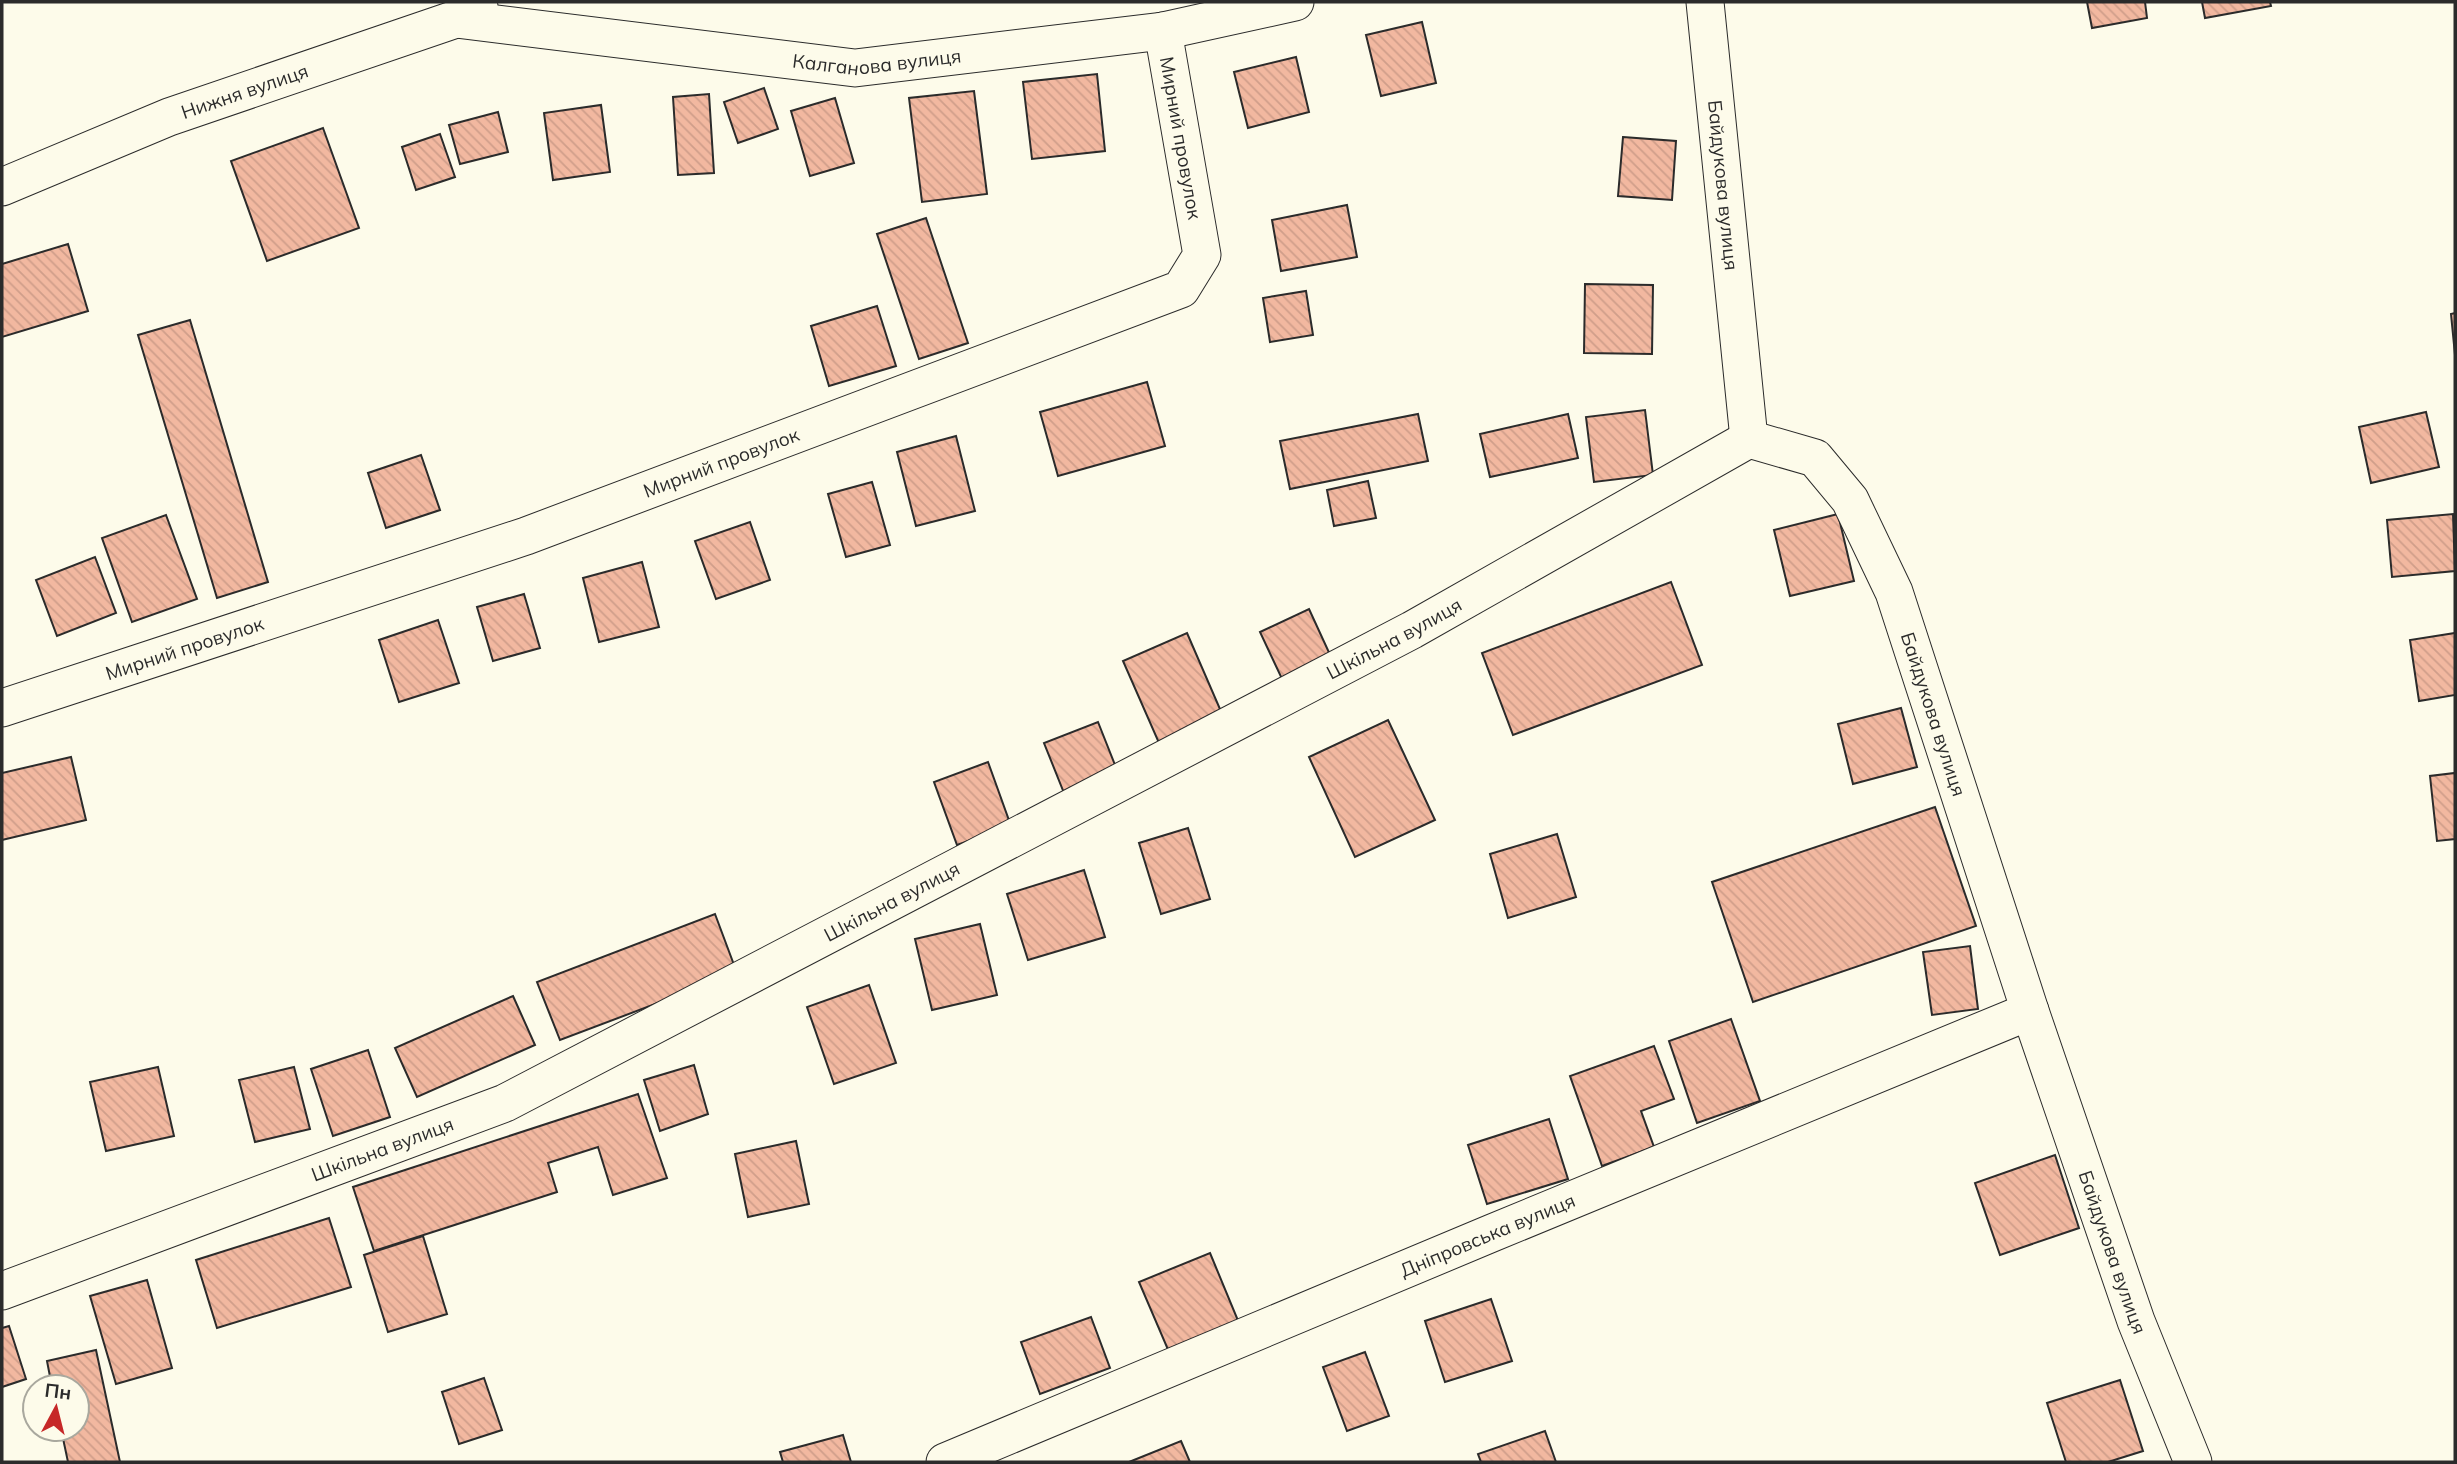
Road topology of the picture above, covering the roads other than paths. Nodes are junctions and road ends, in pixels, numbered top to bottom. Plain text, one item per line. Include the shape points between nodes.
1 (489, 2) edge
2 (1295, 2) edge
3 (1705, 2) edge
4 (456, 19) junction
5 (1163, 31) junction
6 (2, 187) edge
7 (1749, 439) junction
8 (2, 708) edge
9 (2030, 1011) junction
10 (2, 1291) edge
11 (945, 1462) edge
12 (2193, 1462) edge

1 - 4 street, Нижня вулиця
2 - 5 street, Калганова вулиця
3 - 7 street, Байдукова вулиця
4 - 5 street, Калганова вулиця via 855,68
4 - 6 street, Нижня вулиця via 169,117
5 - 8 street, Мирний провулок via 1202,255 1181,289 526,536
7 - 9 street, Байдукова вулиця via 1815,458 1850,500 1894,593
7 - 10 street, Шкільна вулиця via 1412,630 505,1103
9 - 11 street, Дніпровська вулиця
9 - 12 street, Байдукова вулиця via 2136,1321

